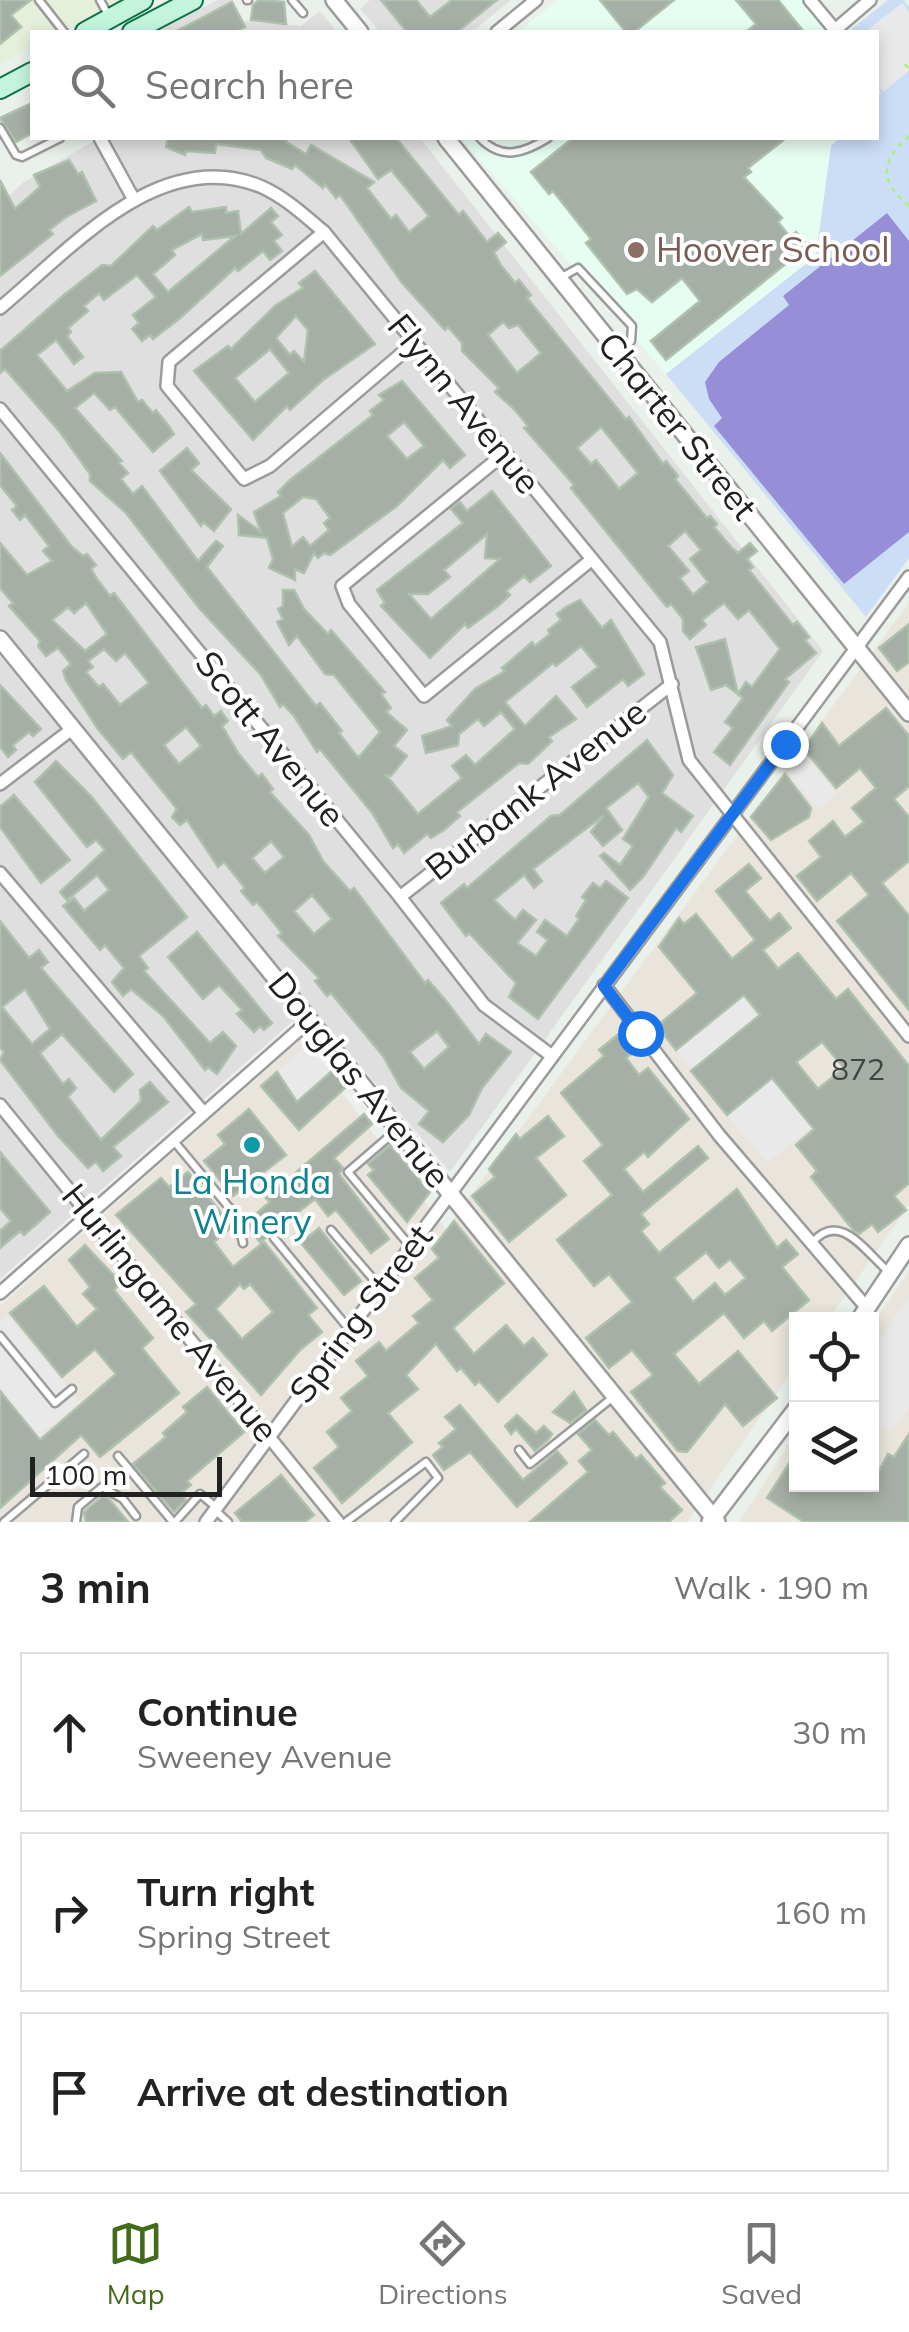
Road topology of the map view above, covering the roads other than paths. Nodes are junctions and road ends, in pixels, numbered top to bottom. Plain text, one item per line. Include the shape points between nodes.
1 (39, 0) edge
2 (100, 0) edge
3 (144, 0) edge
4 (193, 0) edge
5 (292, 0) edge
6 (334, 0) edge
7 (536, 0) edge
8 (810, 0) edge
9 (870, 0) edge
10 (303, 13) dead end
11 (111, 19) junction
12 (62, 30) edge
13 (89, 30) edge
14 (136, 30) edge
15 (358, 30) edge
16 (499, 30) edge
17 (30, 73) edge
18 (0, 89) edge
19 (0, 128) edge
20 (56, 140) edge
21 (101, 140) edge
22 (448, 140) edge
23 (487, 140) edge
24 (544, 140) edge
25 (133, 198) junction
26 (324, 232) junction
27 (558, 279) junction
28 (0, 308) edge
29 (414, 342) junction
30 (620, 355) junction
31 (0, 409) edge
32 (505, 453) junction
33 (591, 560) junction
34 (909, 577) edge
35 (0, 639) edge
36 (856, 648) junction
37 (672, 684) junction
38 (909, 713) edge
39 (72, 729) junction
40 (0, 784) edge
41 (732, 817) junction
42 (0, 873) edge
43 (400, 897) junction
44 (604, 986) junction
45 (310, 1020) junction
46 (909, 1036) edge
47 (552, 1056) junction
48 (0, 1105) edge
49 (203, 1112) junction
50 (398, 1129) junction
51 (173, 1139) junction
52 (451, 1193) junction
53 (90, 1214) junction
54 (331, 1230) dead end
55 (274, 1238) dead end
56 (243, 1243) dead end
57 (811, 1244) junction
58 (909, 1245) edge
59 (410, 1247) junction
60 (890, 1273) junction
61 (380, 1287) junction
62 (0, 1293) edge
63 (862, 1312) edge
64 (864, 1312) edge
65 (349, 1329) junction
66 (0, 1336) edge
67 (72, 1389) dead end
68 (612, 1397) junction
69 (789, 1418) edge
70 (270, 1436) junction
71 (519, 1450) dead end
72 (84, 1454) dead end
73 (118, 1456) dead end
74 (216, 1509) junction
75 (136, 1516) dead end
76 (714, 1520) edge
77 (4, 1522) edge
78 (76, 1522) edge
79 (174, 1522) edge
80 (206, 1522) edge
81 (228, 1522) edge
82 (338, 1522) edge
83 (346, 1522) edge
84 (395, 1522) edge

1 - 12 lane
2 - 11 lane
3 - 11 main road
4 - 14 main road
5 - 10 lane
6 - 15 street
7 - 16 street
8 - 9 street via 835,30
11 - 13 main road
17 - 18 main road
19 - 20 lane via 16,156
21 - 25 street
22 - 27 street, Charter Street
23 - 24 lane via 514,154
25 - 26 street, Flynn Avenue via 180,182 237,179 282,197
25 - 28 street
26 - 29 street, Flynn Avenue
26 - 29 street via 169,362 167,386 244,478 270,466
27 - 30 street, Charter Street
27 - 30 lane via 578,268 632,326
29 - 32 street, Flynn Avenue
30 - 36 street, Charter Street
31 - 43 street, Scott Avenue
32 - 33 street, Flynn Avenue
32 - 33 street via 342,586 362,619 424,696
33 - 37 street, Flynn Avenue via 660,642
34 - 36 street, Spring Street
35 - 39 street, Douglas Avenue
36 - 38 street, Charter Street
36 - 41 street, Spring Street
37 - 41 street, Flynn Avenue via 690,760
37 - 43 street, Burbank Avenue
39 - 40 street
39 - 45 street, Douglas Avenue
41 - 44 street, Spring Street
41 - 46 street, Flynn Avenue
42 - 49 street
43 - 47 street, Scott Avenue via 484,1005
44 - 47 street, Spring Street
44 - 57 street
45 - 49 street
45 - 50 street, Douglas Avenue
47 - 52 street, Spring Street
48 - 53 street, Hurlingame Avenue
49 - 51 street
50 - 52 street, Douglas Avenue
50 - 59 lane via 348,1172
51 - 53 street
51 - 56 lane via 237,1217
52 - 59 street, Spring Street
52 - 68 street, Douglas Avenue
53 - 62 street
53 - 70 street, Hurlingame Avenue
54 - 61 lane
55 - 65 lane
57 - 60 lane via 832,1227 846,1232
57 - 63 street
58 - 60 street
59 - 61 street, Spring Street
60 - 64 street
61 - 65 street, Spring Street
65 - 70 street, Spring Street
66 - 67 lane via 55,1404
68 - 71 lane via 530,1464
68 - 76 street, Douglas Avenue
69 - 76 street
70 - 74 street, Spring Street
70 - 82 street, Hurlingame Avenue
72 - 77 lane
73 - 79 lane
74 - 79 lane via 200,1494
74 - 80 street, Spring Street
74 - 81 lane
75 - 78 lane via 124,1499 102,1487 78,1507
83 - 84 lane via 426,1462 438,1478

